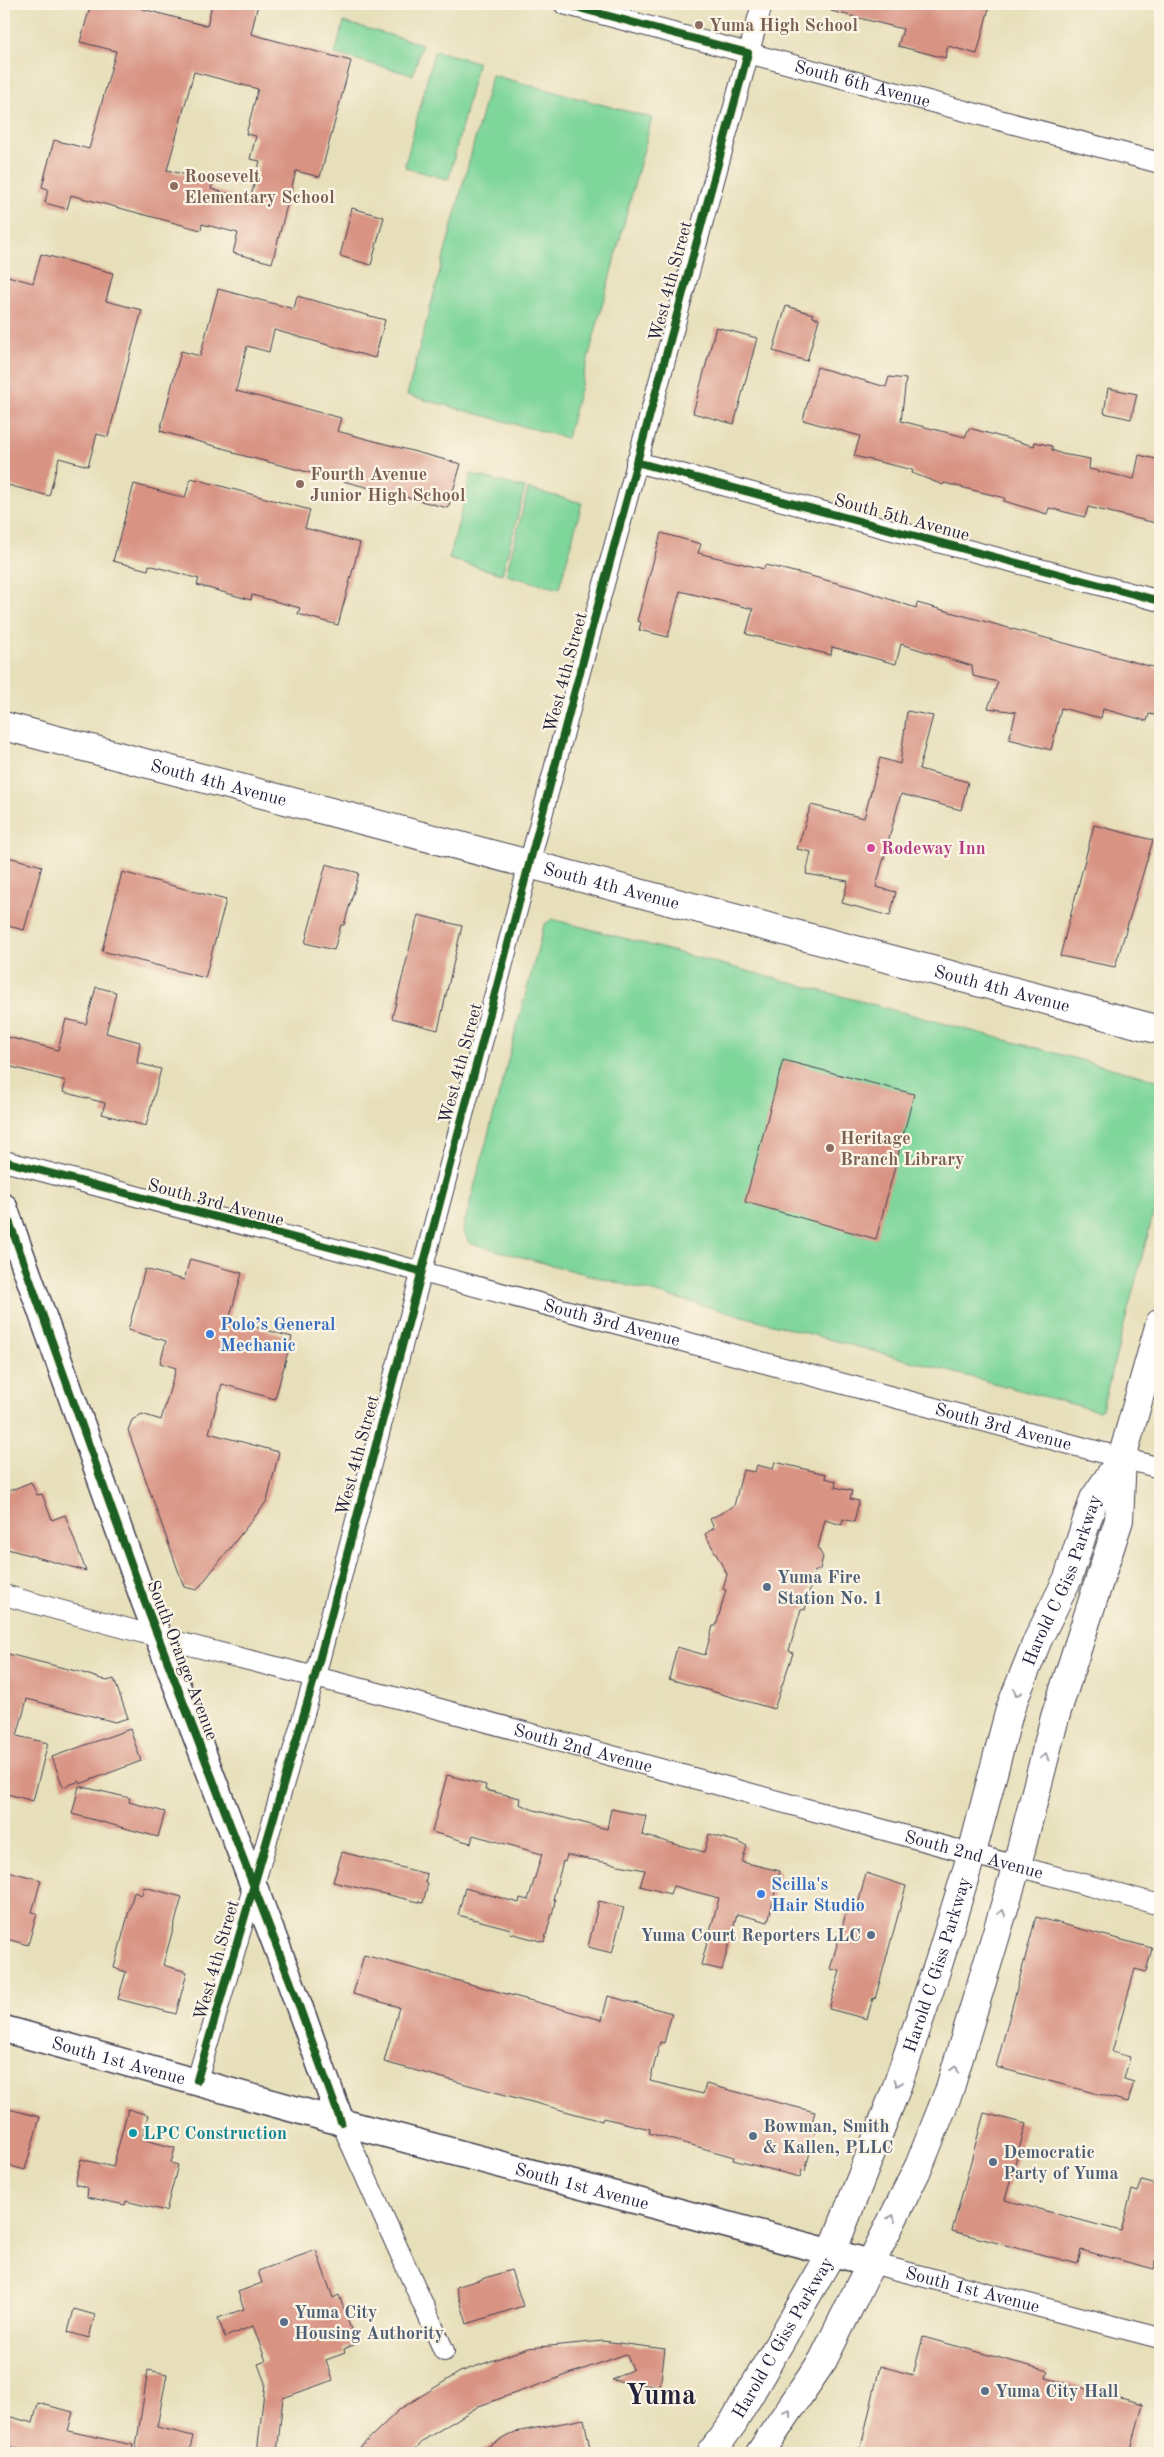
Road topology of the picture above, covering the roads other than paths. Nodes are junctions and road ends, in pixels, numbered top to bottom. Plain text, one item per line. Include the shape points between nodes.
1 (564, 4) edge
2 (762, 4) edge
3 (748, 53) junction
4 (1160, 163) edge
5 (636, 462) junction
6 (1160, 601) edge
7 (4, 726) edge
8 (529, 865) junction
9 (1160, 1030) edge
10 (4, 1161) edge
11 (4, 1207) edge
12 (420, 1271) junction
13 (1160, 1323) edge
14 (1122, 1458) junction
15 (1160, 1468) edge
16 (4, 1595) edge
17 (158, 1637) junction
18 (314, 1676) junction
19 (972, 1854) junction
20 (1017, 1865) junction
21 (254, 1885) junction
22 (1160, 1905) edge
23 (4, 2029) edge
24 (197, 2080) junction
25 (342, 2122) junction
26 (832, 2252) junction
27 (871, 2263) junction
28 (1160, 2338) edge
29 (444, 2351) dead end
30 (711, 2453) edge
31 (760, 2453) edge

1 - 3 street, South 6th Avenue
2 - 3 street, West 4th Street
3 - 4 street, South 6th Avenue
3 - 5 street, West 4th Street
5 - 6 street, South 5th Avenue
5 - 8 street, West 4th Street
7 - 8 main road, South 4th Avenue
8 - 9 main road, South 4th Avenue
8 - 12 street, West 4th Street
10 - 12 street, South 3rd Avenue
11 - 17 street, South Orange Avenue
12 - 14 street, South 3rd Avenue
12 - 18 street, West 4th Street
13 - 14 main road, Harold C Giss Parkway
14 - 15 street, South 3rd Avenue
14 -> 19 main road, Harold C Giss Parkway via 1094,1500 1068,1578 1038,1639 1010,1709
20 -> 14 main road, Harold C Giss Parkway via 1055,1717 1119,1520
16 - 17 street, South 2nd Avenue
17 - 18 street, South 2nd Avenue
17 - 21 street, South Orange Avenue
18 - 19 street, South 2nd Avenue
18 - 21 street, West 4th Street
19 - 20 street, South 2nd Avenue
19 -> 26 main road, Harold C Giss Parkway via 896,2089
20 - 22 street, South 2nd Avenue
27 -> 20 main road, Harold C Giss Parkway via 919,2166 948,2090
21 - 24 street, West 4th Street
21 - 25 street, South Orange Avenue
23 - 24 street, South 1st Avenue
24 - 25 street, South 1st Avenue
25 - 26 street, South 1st Avenue
25 - 29 street, South Orange Avenue
26 - 27 street, South 1st Avenue
26 - 30 main road, Harold C Giss Parkway via 733,2423
27 - 28 street, South 1st Avenue
31 -> 27 main road, Harold C Giss Parkway via 823,2360

